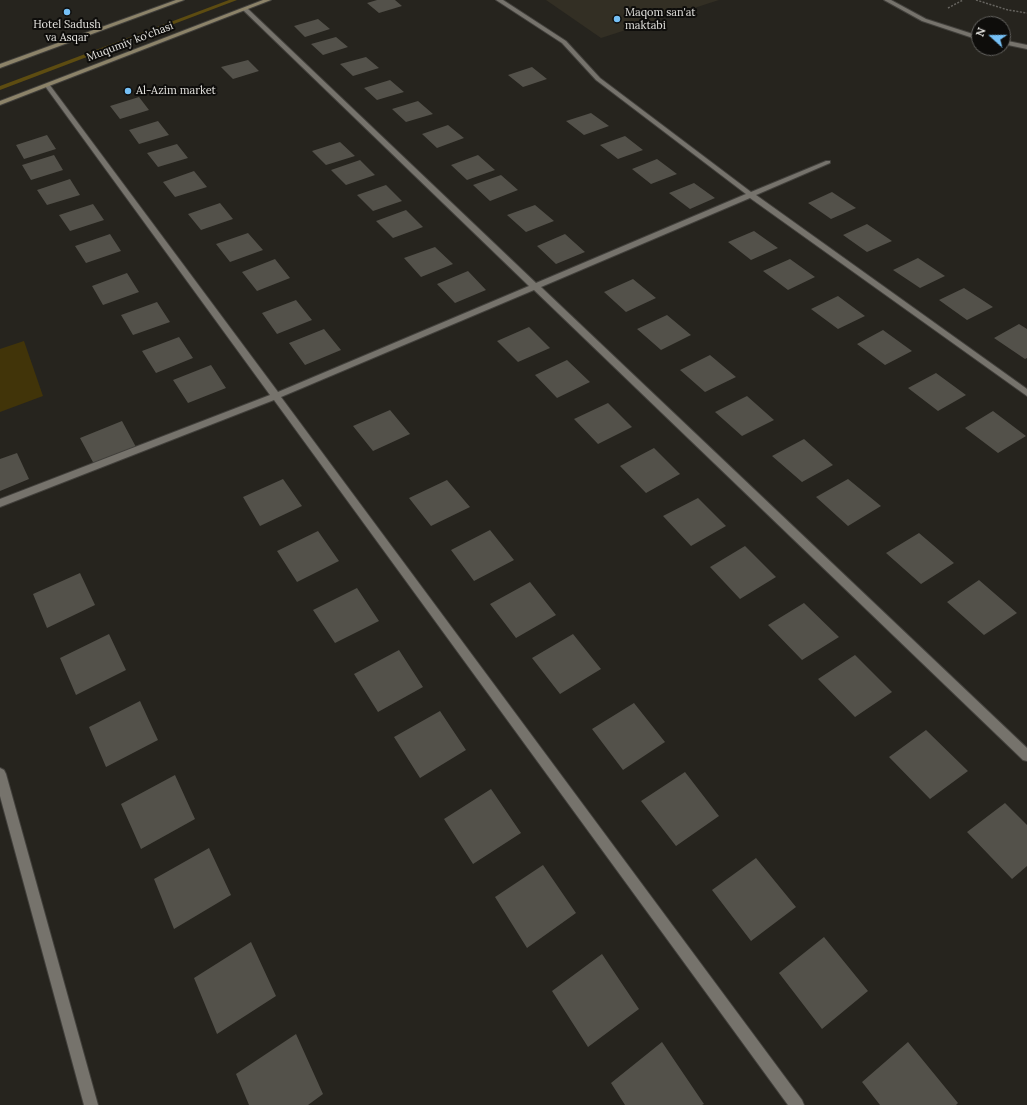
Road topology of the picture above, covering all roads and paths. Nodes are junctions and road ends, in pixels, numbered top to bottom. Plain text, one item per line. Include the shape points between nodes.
1 (181, 0) edge
2 (268, 0) edge
3 (499, 0) edge
4 (887, 0) edge
5 (976, 0) edge
6 (245, 9) junction
7 (1027, 13) edge
8 (971, 35) edge
9 (1011, 44) edge
10 (1027, 47) edge
11 (0, 66) edge
12 (47, 85) junction
13 (0, 103) edge
14 (828, 162) dead end
15 (750, 195) junction
16 (536, 287) junction
17 (1027, 393) edge
18 (276, 396) junction
19 (0, 503) edge
20 (1027, 756) edge
21 (0, 774) edge
22 (92, 1105) edge
23 (798, 1105) edge

1 - 11 main road, Muqumiy ko'chasi
2 - 6 main road, Muqumiy ko'chasi
3 - 15 street via 564,42 598,80
4 - 8 street via 924,20
5 - 7 path
6 - 12 main road, Muqumiy ko'chasi
6 - 16 street
9 - 10 street
12 - 13 main road, Muqumiy ko'chasi
12 - 18 street
14 - 15 street
15 - 16 street
15 - 17 street
16 - 18 street
16 - 20 street
18 - 19 street
18 - 23 street
21 - 22 street

